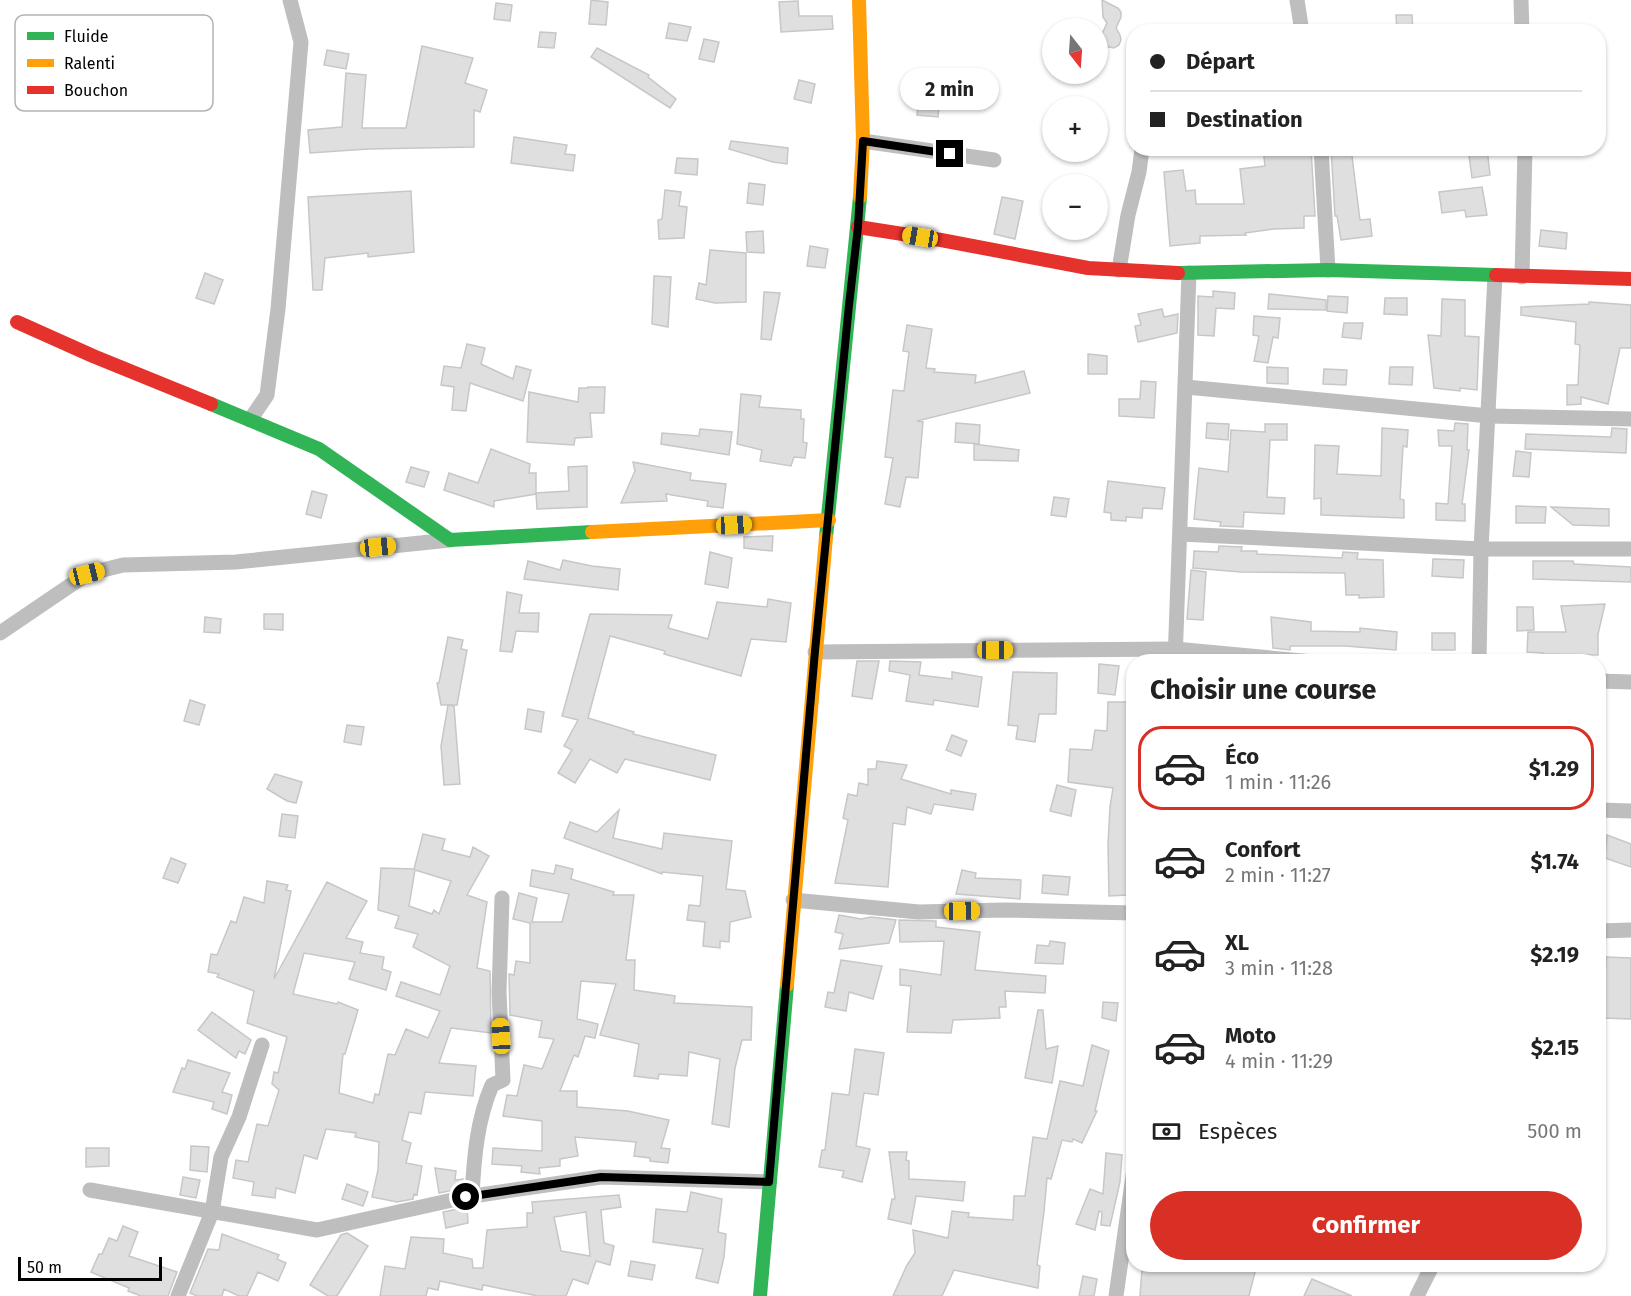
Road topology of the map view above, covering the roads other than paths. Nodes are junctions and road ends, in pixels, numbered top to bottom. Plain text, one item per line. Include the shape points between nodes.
1 (290, 0) edge
2 (859, 0) edge
3 (1297, 0) edge
4 (1521, 0) edge
5 (1301, 24) edge
6 (1522, 24) edge
7 (863, 141) junction
8 (1141, 156) edge
9 (1321, 156) edge
10 (1525, 156) edge
11 (994, 160) dead end
12 (858, 227) junction
13 (1119, 270) junction
14 (1328, 270) junction
15 (1189, 273) junction
16 (1495, 276) junction
17 (1522, 277) junction
18 (1631, 279) edge
19 (17, 322) dead end
20 (1186, 387) junction
21 (1489, 416) junction
22 (1631, 419) edge
23 (250, 420) junction
24 (829, 520) junction
25 (1180, 534) junction
26 (450, 540) junction
27 (1481, 549) junction
28 (1631, 549) edge
29 (0, 633) edge
30 (815, 651) junction
31 (1126, 654) edge
32 (1175, 654) edge
33 (1479, 654) edge
34 (1606, 681) edge
35 (1631, 682) edge
36 (1606, 810) edge
37 (1631, 811) edge
38 (502, 898) dead end
39 (793, 900) junction
40 (1126, 913) edge
41 (1631, 930) edge
42 (1606, 931) edge
43 (261, 1045) dead end
44 (769, 1182) junction
45 (90, 1190) dead end
46 (472, 1196) junction
47 (212, 1212) junction
48 (1126, 1225) edge
49 (1429, 1272) edge
50 (178, 1296) edge
51 (760, 1296) edge
52 (1116, 1296) edge
53 (1417, 1296) edge

1 - 23 street via 301,42 278,309 267,395
2 - 7 main road
3 - 5 street
4 - 6 street
7 - 11 street
7 - 12 main road
8 - 13 street
9 - 14 street
10 - 17 street
12 - 13 main road via 1088,268
12 - 24 main road
13 - 15 main road
14 - 15 main road
14 - 16 main road
15 - 20 street
16 - 17 main road
16 - 21 street
17 - 18 main road
19 - 23 main road
20 - 21 street
20 - 25 street
21 - 22 street
21 - 27 street
23 - 26 main road via 319,449
24 - 26 main road
24 - 30 main road
25 - 27 street
25 - 32 street
26 - 29 street via 236,561 123,565 87,574
27 - 28 street
27 - 33 street
30 - 31 street
30 - 39 main road
34 - 35 street
36 - 37 street
38 - 46 street via 499,992 503,1080 492,1085 482,1108
39 - 40 street via 919,912
39 - 44 main road
41 - 42 street
43 - 47 street via 239,1117 221,1157
44 - 46 street via 601,1177
44 - 51 main road
45 - 47 street
46 - 47 street via 317,1230
47 - 50 street
48 - 52 street
49 - 53 street

